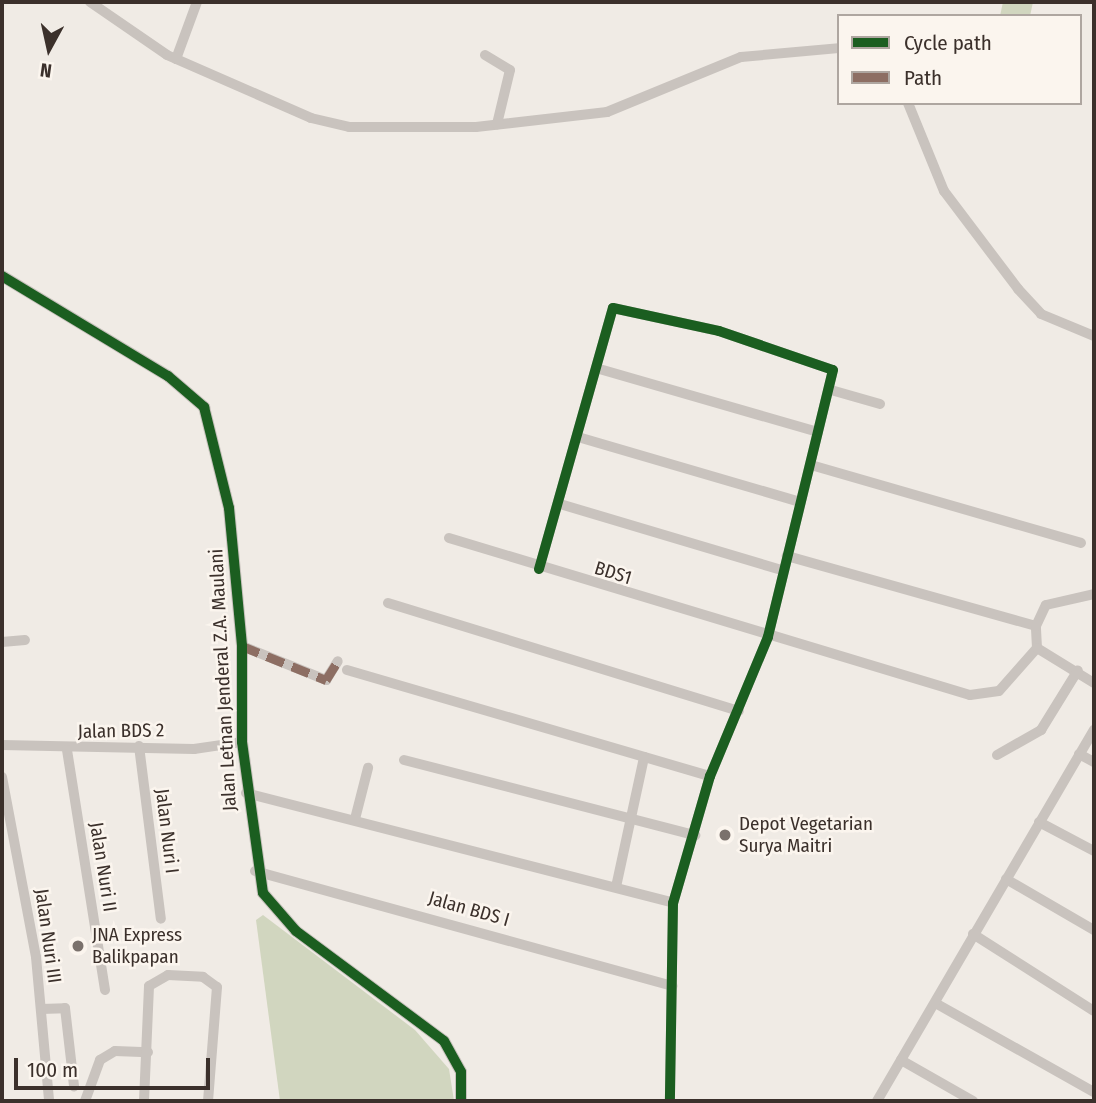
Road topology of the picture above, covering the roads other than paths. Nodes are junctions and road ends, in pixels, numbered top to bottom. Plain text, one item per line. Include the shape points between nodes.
1 (90, 2) edge
2 (197, 2) edge
3 (837, 48) edge
4 (485, 55) dead end
5 (176, 59) junction
6 (909, 105) edge
7 (497, 124) junction
8 (2, 276) edge
9 (1094, 336) edge
10 (596, 368) junction
11 (831, 390) junction
12 (880, 404) dead end
13 (818, 432) junction
14 (578, 437) junction
15 (811, 465) junction
16 (800, 502) junction
17 (560, 505) junction
18 (449, 538) dead end
19 (1081, 543) dead end
20 (787, 556) junction
21 (540, 569) junction
22 (782, 570) junction
23 (1094, 594) edge
24 (388, 603) dead end
25 (1036, 626) junction
26 (768, 637) junction
27 (25, 640) dead end
28 (2, 642) edge
29 (242, 646) junction
30 (1037, 648) junction
31 (338, 661) dead end
32 (347, 670) dead end
33 (1078, 670) junction
34 (1094, 682) edge
35 (739, 711) junction
36 (1094, 730) edge
37 (242, 742) junction
38 (2, 746) edge
39 (138, 746) junction
40 (67, 750) junction
41 (1079, 754) junction
42 (997, 755) dead end
43 (644, 757) junction
44 (404, 761) dead end
45 (1094, 762) edge
46 (368, 768) dead end
47 (710, 776) junction
48 (2, 777) edge
49 (246, 793) junction
50 (355, 819) junction
51 (629, 819) junction
52 (1039, 822) junction
53 (695, 835) junction
54 (1094, 851) edge
55 (255, 871) junction
56 (1006, 879) junction
57 (616, 887) junction
58 (673, 903) junction
59 (160, 919) dead end
60 (1094, 930) edge
61 (973, 934) junction
62 (672, 986) junction
63 (104, 990) dead end
64 (937, 1004) junction
65 (41, 1009) junction
66 (1094, 1011) edge
67 (148, 1052) junction
68 (901, 1060) junction
69 (74, 1086) dead end
70 (1094, 1092) edge
71 (49, 1101) edge
72 (85, 1101) edge
73 (144, 1101) edge
74 (208, 1101) edge
75 (461, 1101) edge
76 (670, 1101) edge
77 (877, 1101) edge
78 (973, 1101) edge

1 - 5 street
2 - 5 street
3 - 7 street via 741,57 607,112
4 - 7 street via 510,70
5 - 7 street via 311,118 349,127
6 - 9 street via 944,191 1018,289 1041,314
8 - 29 street, Jalan Letnan Jenderal Z.A. Maulani via 168,376 204,407 229,508
10 - 11 street via 616,308 816,360 833,370
10 - 13 street
10 - 14 street
11 - 12 street
11 - 13 street
13 - 15 street
14 - 16 street
14 - 17 street
15 - 16 street
15 - 19 street
16 - 20 street
17 - 21 street
17 - 22 street
18 - 21 street, BDS1
20 - 22 street
20 - 25 street
21 - 26 street, BDS1
22 - 26 street
23 - 25 street via 1046,605
24 - 35 street
25 - 30 street
26 - 30 street, BDS1 via 984,696 999,691
26 - 35 street
27 - 28 street
29 - 31 street via 326,680
29 - 37 street, Jalan Letnan Jenderal Z.A. Maulani
30 - 33 street
32 - 43 street
33 - 34 street
33 - 42 street via 1041,730
35 - 47 street
36 - 41 street
37 - 39 street, Jalan BDS 2
37 - 49 street, Jalan Letnan Jenderal Z.A. Maulani
38 - 40 street, Jalan BDS 2
39 - 40 street, Jalan BDS 2
39 - 59 street, Jalan Nuri I
40 - 63 street, Jalan Nuri II
41 - 45 street
41 - 52 street
43 - 47 street
43 - 51 street
44 - 51 street
46 - 50 street
47 - 53 street
48 - 65 street, Jalan Nuri III
49 - 50 street
49 - 55 street, Jalan Letnan Jenderal Z.A. Maulani
50 - 57 street
51 - 53 street
51 - 57 street
52 - 54 street
52 - 56 street
53 - 58 street
55 - 62 street, Jalan BDS I
55 - 75 street, Jalan Letnan Jenderal Z.A. Maulani via 274,909 296,931 444,1041 461,1072
56 - 60 street
56 - 61 street
57 - 58 street
58 - 62 street
61 - 64 street
61 - 66 street
62 - 76 street
64 - 68 street
64 - 70 street
65 - 69 street via 65,1008
65 - 71 street, Jalan Nuri III
67 - 72 street via 115,1051 100,1060
67 - 73 street
67 - 74 street via 149,986 168,975 202,977 217,987
68 - 77 street
68 - 78 street

